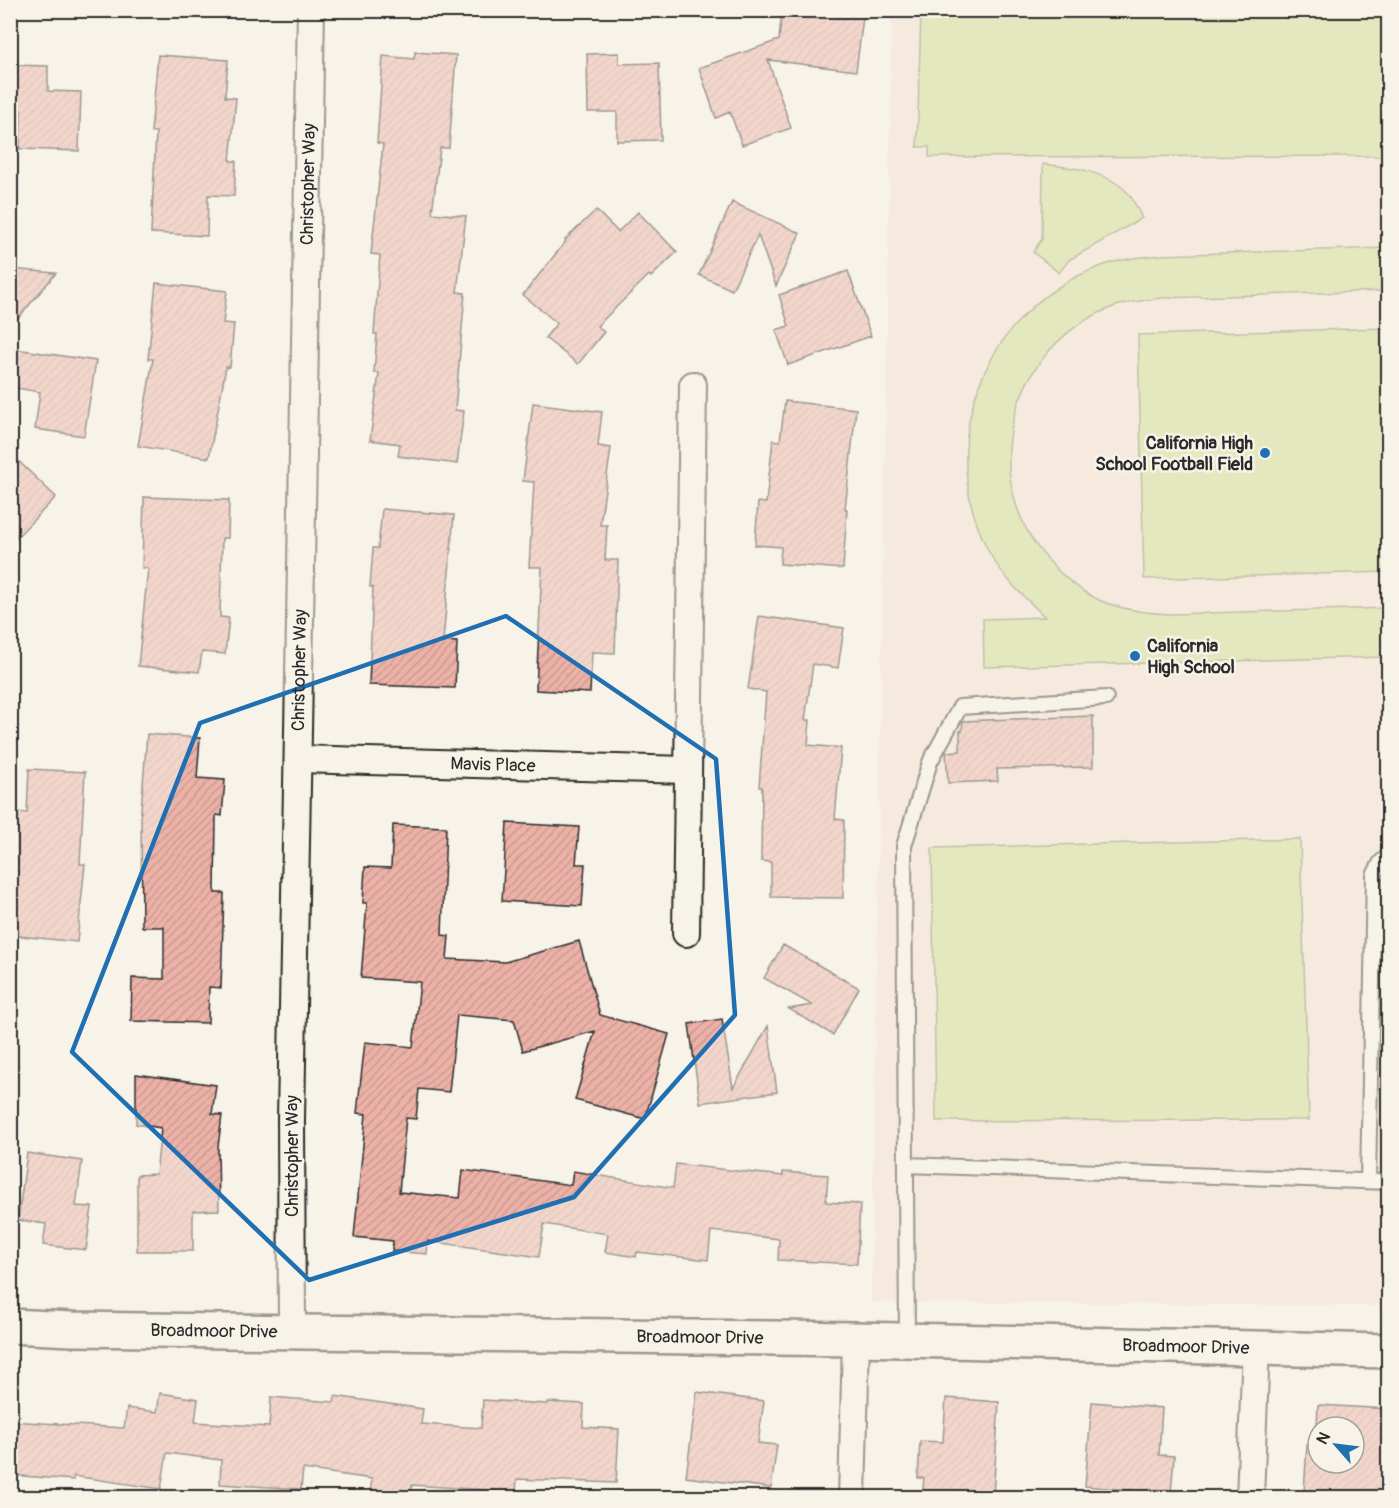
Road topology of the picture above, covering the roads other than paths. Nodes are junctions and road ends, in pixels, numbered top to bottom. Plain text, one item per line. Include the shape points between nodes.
1 (311, 10) edge
2 (693, 384) dead end
3 (1106, 698) dead end
4 (298, 759) junction
5 (687, 770) junction
6 (1389, 856) edge
7 (686, 933) dead end
8 (906, 1165) junction
9 (1368, 1181) junction
10 (1389, 1182) edge
11 (10, 1326) edge
12 (292, 1330) junction
13 (856, 1339) junction
14 (907, 1340) junction
15 (1256, 1347) junction
16 (1389, 1351) edge
17 (852, 1497) edge
18 (1250, 1497) edge

1 - 4 street, Christopher Way
2 - 5 street
3 - 8 lane via 960,707 930,762 904,846
4 - 5 street, Mavis Place
4 - 12 street, Christopher Way via 291,1119
5 - 7 street
6 - 9 lane via 1374,875
8 - 9 lane
8 - 14 lane
9 - 10 lane
11 - 12 street, Broadmoor Drive
12 - 13 street, Broadmoor Drive
13 - 14 street, Broadmoor Drive
13 - 17 street
14 - 15 street, Broadmoor Drive
15 - 16 street, Broadmoor Drive
15 - 18 street

